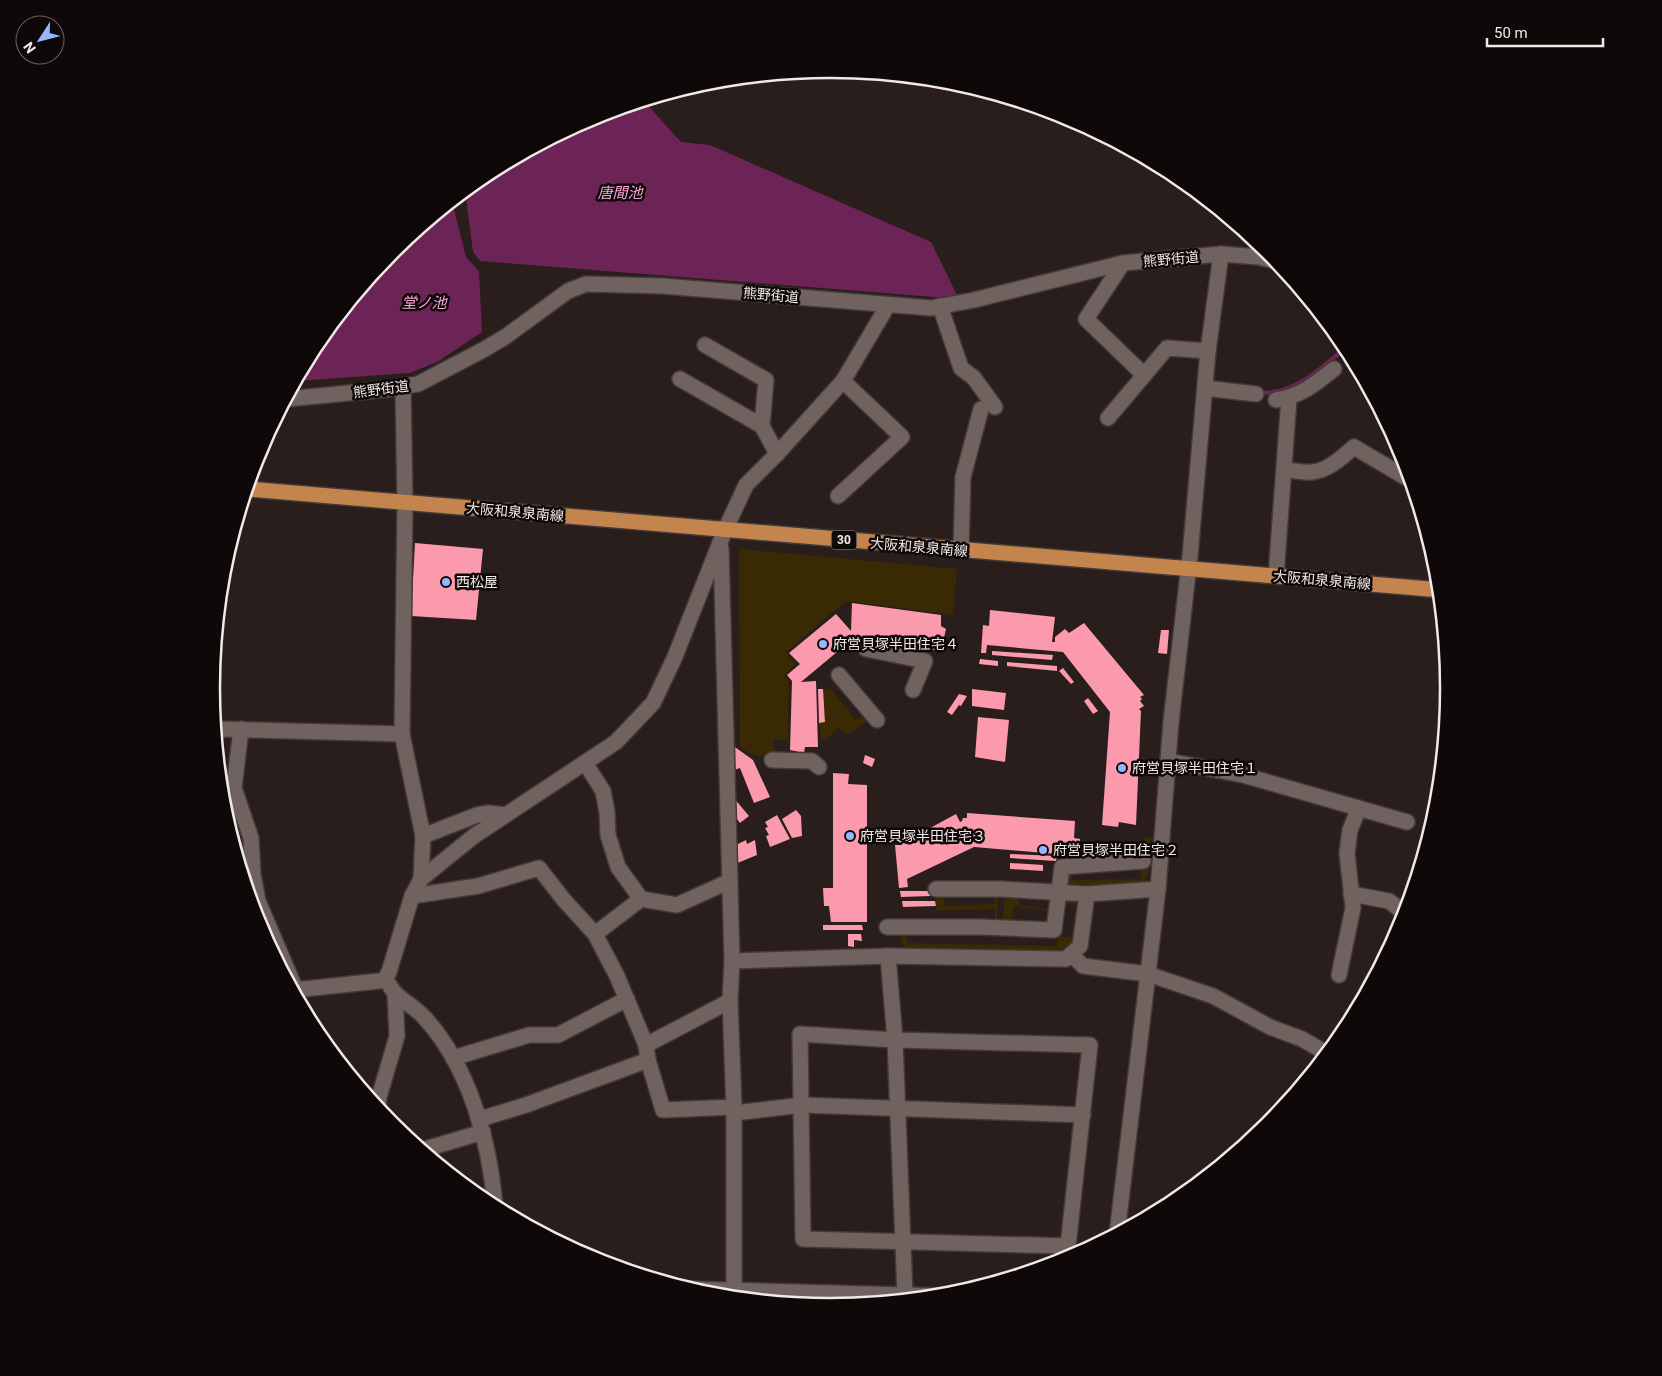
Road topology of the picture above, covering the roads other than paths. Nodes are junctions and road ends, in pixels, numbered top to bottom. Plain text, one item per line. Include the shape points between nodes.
1 (1221, 254) junction
2 (1266, 259) edge
3 (1123, 263) junction
4 (888, 305) junction
5 (940, 306) junction
6 (705, 345) dead end
7 (1208, 351) junction
8 (1334, 369) dead end
9 (1144, 375) junction
10 (680, 379) dead end
11 (844, 381) junction
12 (403, 386) junction
13 (1205, 388) junction
14 (1256, 394) dead end
15 (294, 398) edge
16 (1108, 418) dead end
17 (762, 426) junction
18 (777, 454) junction
19 (1284, 470) junction
20 (1403, 476) edge
21 (254, 490) edge
22 (838, 496) dead end
23 (405, 503) junction
24 (723, 535) junction
25 (961, 550) junction
26 (1188, 568) junction
27 (1276, 576) junction
28 (1433, 589) edge
29 (866, 649) dead end
30 (838, 675) dead end
31 (913, 690) dead end
32 (877, 720) dead end
33 (222, 729) edge
34 (241, 729) junction
35 (402, 734) junction
36 (772, 760) dead end
37 (1168, 761) junction
38 (584, 763) junction
39 (819, 767) dead end
40 (1359, 808) junction
41 (505, 815) junction
42 (1407, 822) dead end
43 (423, 836) junction
44 (1143, 861) dead end
45 (421, 879) junction
46 (730, 881) junction
47 (936, 889) dead end
48 (1158, 889) junction
49 (1059, 892) junction
50 (257, 894) edge
51 (1087, 894) junction
52 (1352, 894) junction
53 (412, 896) junction
54 (641, 899) junction
55 (1400, 909) edge
56 (887, 927) dead end
57 (594, 934) junction
58 (1071, 954) junction
59 (888, 956) junction
60 (732, 961) junction
61 (1148, 974) junction
62 (1339, 975) dead end
63 (385, 979) junction
64 (301, 990) edge
65 (395, 993) junction
66 (627, 999) junction
67 (730, 1001) junction
68 (896, 1040) junction
69 (1322, 1050) edge
70 (647, 1053) junction
71 (453, 1058) junction
72 (379, 1098) edge
73 (802, 1105) junction
74 (899, 1108) junction
75 (734, 1110) junction
76 (1083, 1115) junction
77 (481, 1126) junction
78 (428, 1147) edge
79 (493, 1197) edge
80 (1118, 1227) edge
81 (904, 1241) junction
82 (734, 1290) joint
83 (906, 1294) edge
84 (894, 1295) edge

1 - 2 street, 熊野街道
1 - 3 street, 熊野街道
1 - 7 street
3 - 5 street, 熊野街道
3 - 9 street via 1086,318
4 - 5 street, 熊野街道
4 - 11 street
4 - 12 street, 熊野街道 via 663,286 586,284 568,291 483,350 418,384
5 - 25 street via 961,368 974,378 988,408 963,476
6 - 17 street via 766,380
7 - 9 street via 1167,348
7 - 13 street
8 - 19 street via 1308,390 1282,399
9 - 16 street
10 - 17 street
11 - 18 street
11 - 22 street via 902,437
12 - 15 street, 熊野街道
12 - 23 street
13 - 14 street
13 - 26 street
17 - 18 street
18 - 24 street via 746,485
19 - 20 street via 1313,472 1324,469 1354,447
19 - 27 street
21 - 23 main road, 大阪和泉泉南線 / 30
23 - 24 main road, 大阪和泉泉南線 / 30
23 - 35 street
24 - 25 main road, 大阪和泉泉南線 / 30
24 - 38 street via 653,703 616,742
24 - 46 street
25 - 26 main road, 大阪和泉泉南線 / 30
26 - 27 main road, 大阪和泉泉南線 / 30
26 - 37 street
27 - 28 main road, 大阪和泉泉南線 / 30
29 - 31 street via 925,661
30 - 32 street
33 - 34 street
34 - 35 street
34 - 50 street via 234,788 251,838
35 - 43 street
36 - 39 street via 812,761
37 - 40 street via 1243,775
37 - 48 street
38 - 41 street
38 - 54 street via 603,791 608,834 618,867
40 - 42 street
40 - 52 street via 1350,830 1347,852
41 - 43 street via 477,815
41 - 45 street
43 - 45 street
44 - 49 street via 1062,867
45 - 53 street
46 - 54 street via 677,905
46 - 60 street
47 - 49 street
48 - 51 street
48 - 61 street
49 - 51 street
49 - 56 street via 1054,930
51 - 58 street via 1080,946
52 - 55 street via 1389,902
52 - 62 street via 1353,908
53 - 57 street via 478,886 538,868
53 - 63 street
54 - 57 street
57 - 66 street
58 - 59 street via 1066,959
58 - 61 street via 1083,966
59 - 60 street
59 - 68 street
60 - 67 street
61 - 69 street via 1213,996
61 - 80 street
63 - 64 street
63 - 65 street
65 - 71 street via 423,1016
65 - 72 street via 397,1036
66 - 70 street
66 - 71 street via 558,1035 529,1035
67 - 70 street
67 - 75 street
68 - 73 street via 800,1034
68 - 74 street
68 - 76 street via 1090,1045
70 - 75 street via 663,1110
70 - 77 street
71 - 77 street
73 - 74 street
73 - 75 street
73 - 81 street via 802,1239
74 - 76 street
74 - 81 street
75 - 82 street
76 - 81 street via 1068,1246
77 - 78 street
77 - 79 street
81 - 83 street
82 - 84 street

